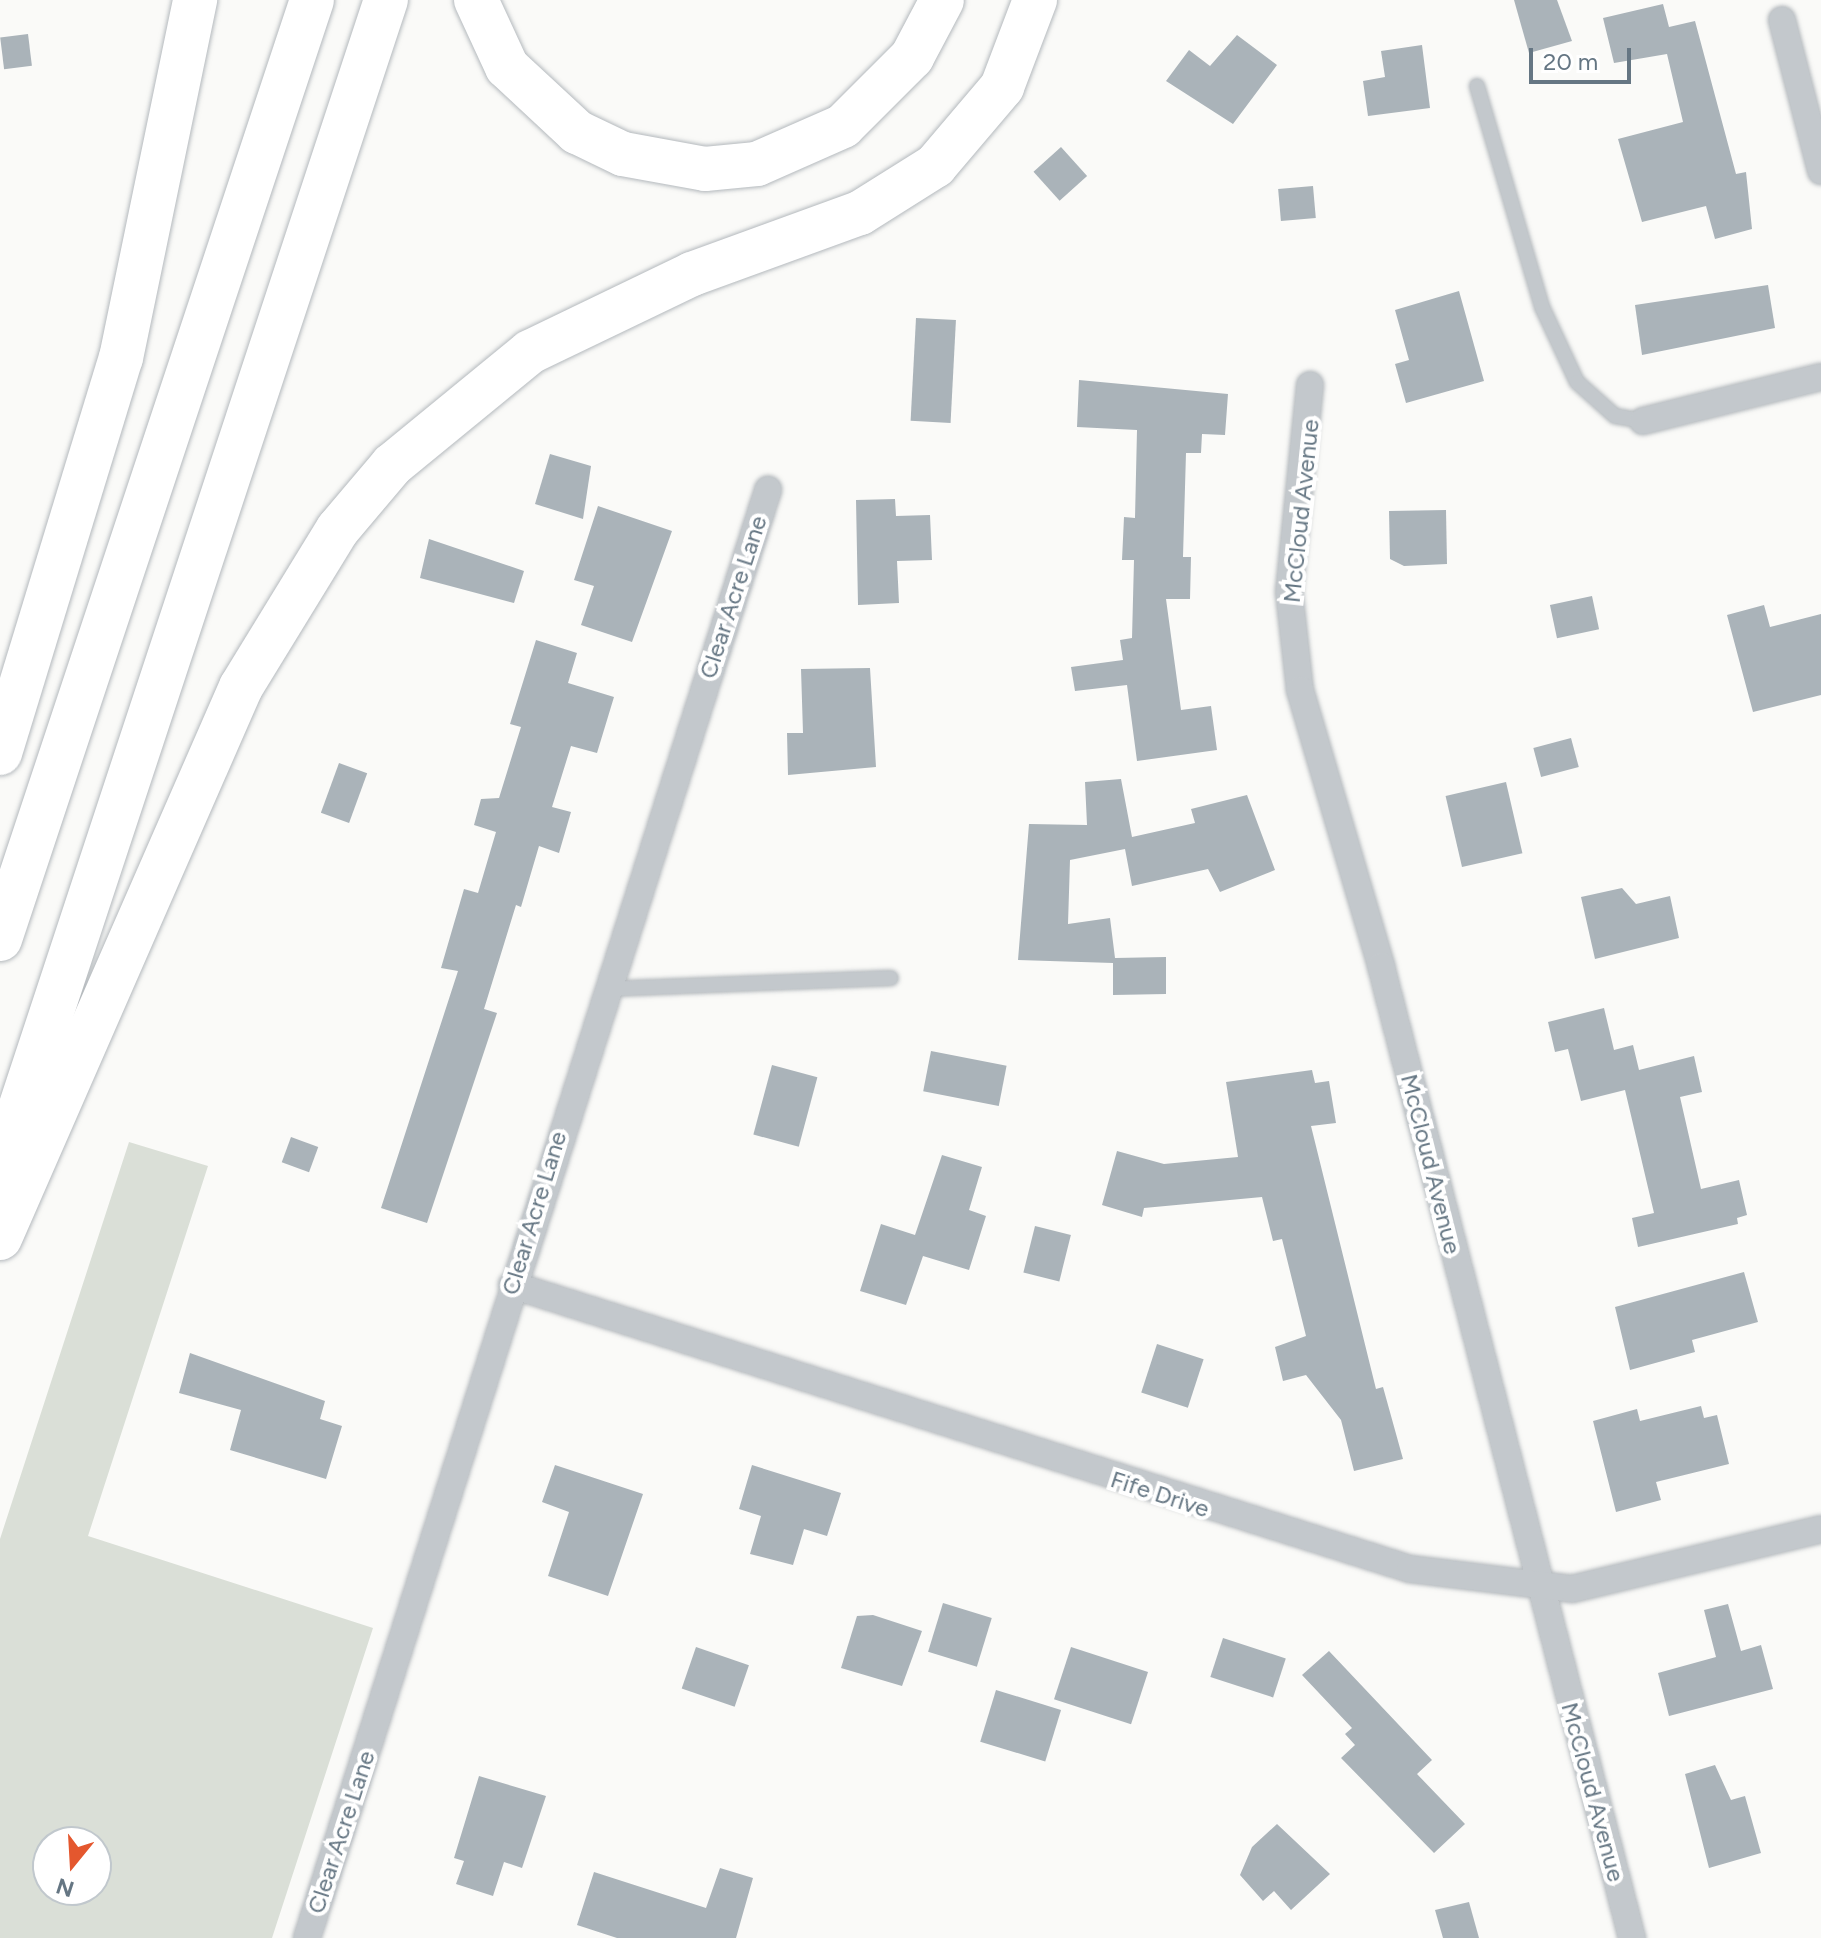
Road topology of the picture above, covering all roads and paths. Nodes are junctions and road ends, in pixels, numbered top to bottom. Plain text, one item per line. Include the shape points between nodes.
1 (195, 0) edge
2 (312, 0) edge
3 (386, 0) edge
4 (476, 0) edge
5 (942, 0) edge
6 (1035, 0) edge
7 (1782, 20) dead end
8 (1477, 86) dead end
9 (1821, 171) edge
10 (1821, 377) edge
11 (1310, 385) dead end
12 (1643, 421) joint
13 (768, 490) dead end
14 (0, 753) edge
15 (0, 939) edge
16 (891, 978) dead end
17 (606, 989) junction
18 (0, 1169) edge
19 (0, 1238) edge
20 (512, 1285) junction
21 (1821, 1529) edge
22 (1540, 1590) junction
23 (317, 1935) edge
24 (1632, 1938) edge

1 - 14 highway via 121,358
2 - 15 highway
3 - 18 highway
4 - 5 highway via 507,67 577,132 623,154 705,169 757,164 843,126 912,57
6 - 19 highway via 1002,87 935,166 860,213 664,286 530,352 392,465 338,529 241,687
7 - 9 street
8 - 12 lane via 1542,307 1577,382 1615,416
10 - 12 street
11 - 22 street, McCloud Avenue via 1289,592 1300,690 1381,966
13 - 17 street, Clear Acre Lane
16 - 17 lane
17 - 20 street, Clear Acre Lane
20 - 22 street, Fife Drive via 1319,1545 1410,1569
20 - 23 street, Clear Acre Lane
21 - 22 street, Fife Drive via 1604,1584
22 - 24 street, McCloud Avenue

